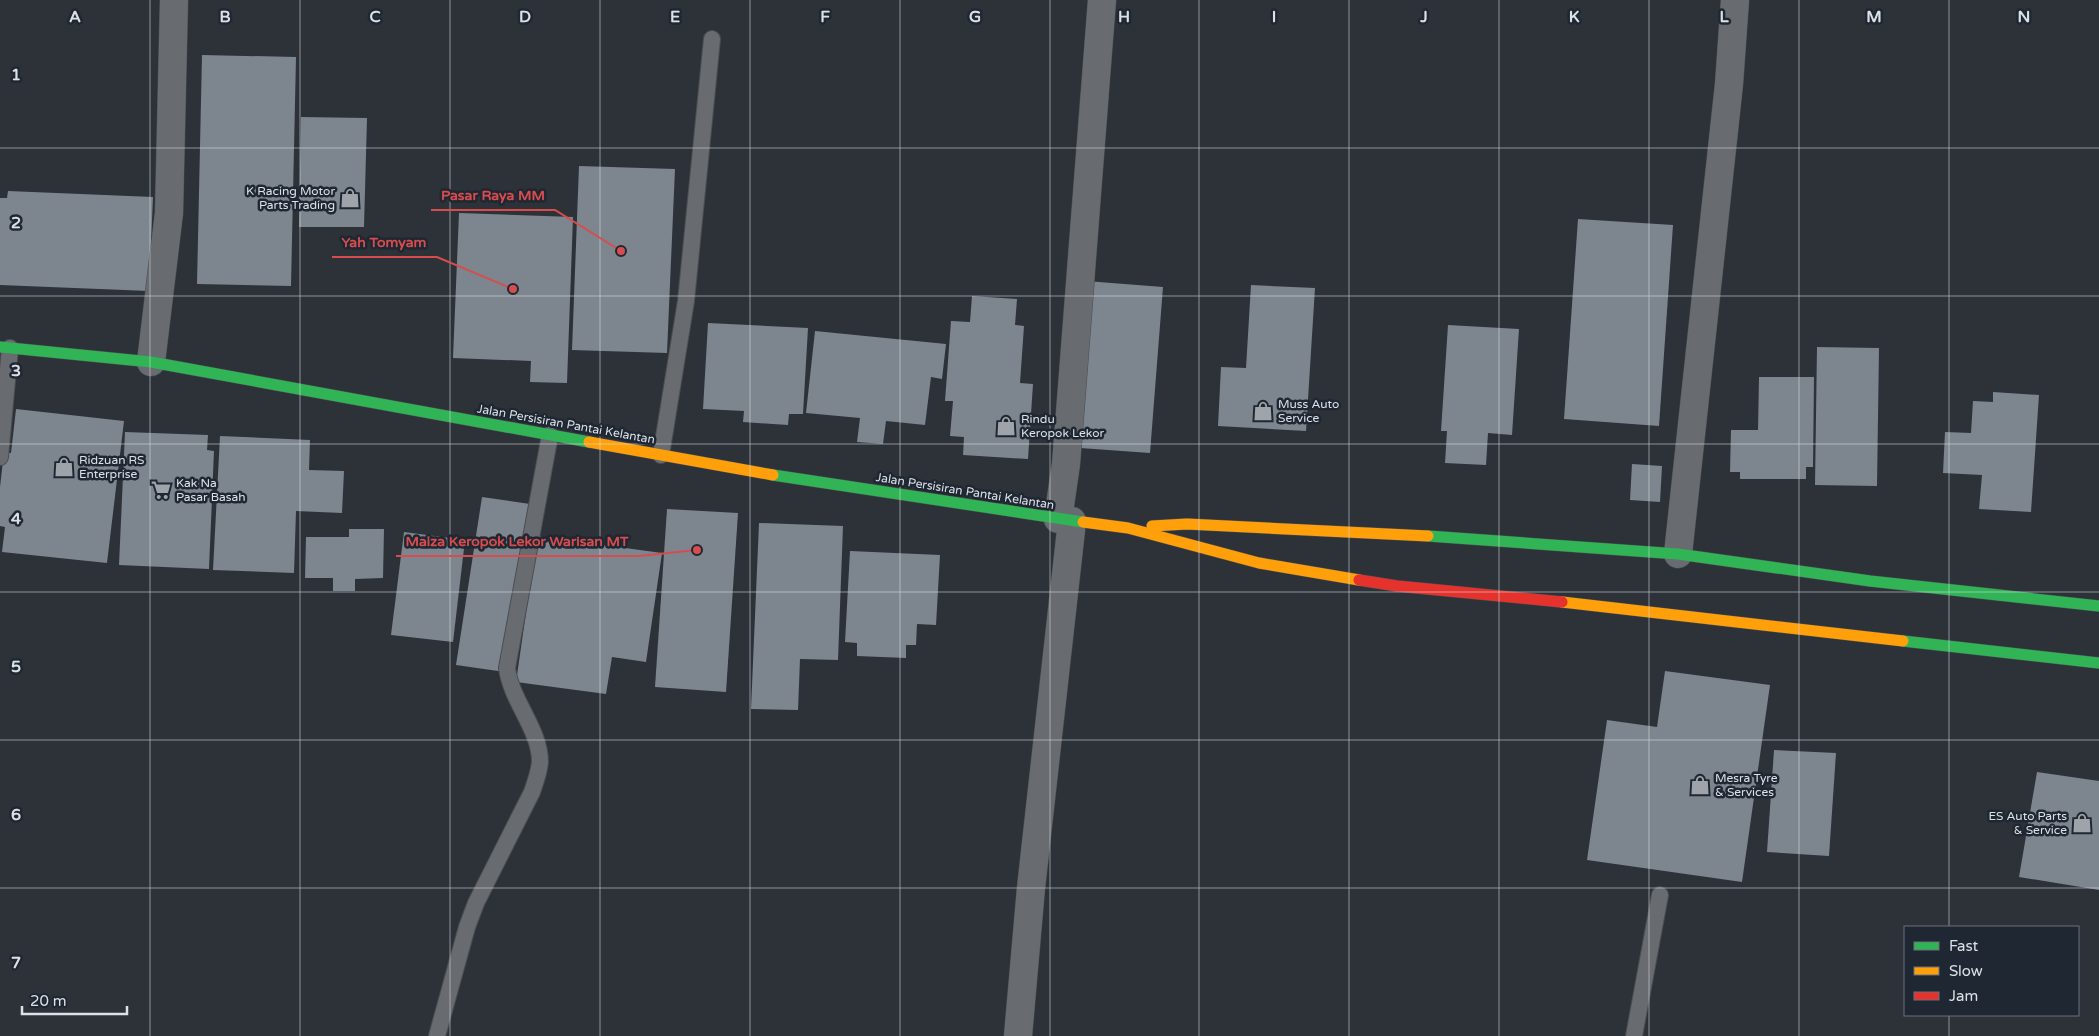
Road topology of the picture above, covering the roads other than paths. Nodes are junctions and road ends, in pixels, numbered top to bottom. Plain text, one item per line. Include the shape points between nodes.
1 (174, 0) edge
2 (1102, 0) edge
3 (1735, 0) edge
4 (712, 39) dead end
5 (5, 347) edge
6 (151, 362) junction
7 (550, 435) junction
8 (661, 455) junction
9 (0, 457) edge
10 (1065, 520) junction
11 (1128, 528) junction
12 (1678, 554) junction
13 (2099, 606) edge
14 (2099, 663) edge
15 (1660, 895) dead end
16 (437, 1036) edge
17 (1018, 1036) edge
18 (1634, 1036) edge

1 - 6 street via 169,213
2 - 10 street via 1066,464
3 - 12 street
4 - 8 lane via 686,301
5 - 6 main road, Jalan Persisiran Pantai Kelantan
5 - 9 lane
6 - 7 main road, Jalan Persisiran Pantai Kelantan
7 - 8 main road, Jalan Persisiran Pantai Kelantan
7 - 16 lane via 507,668 508,680 539,753 538,776 476,903
8 - 10 main road, Jalan Persisiran Pantai Kelantan
10 - 11 main road, Jalan Persisiran Pantai Kelantan
10 - 17 street
11 - 12 main road via 1187,524 1306,529
11 - 14 main road via 1259,563 1397,586
12 - 13 main road via 1870,581
15 - 18 lane

